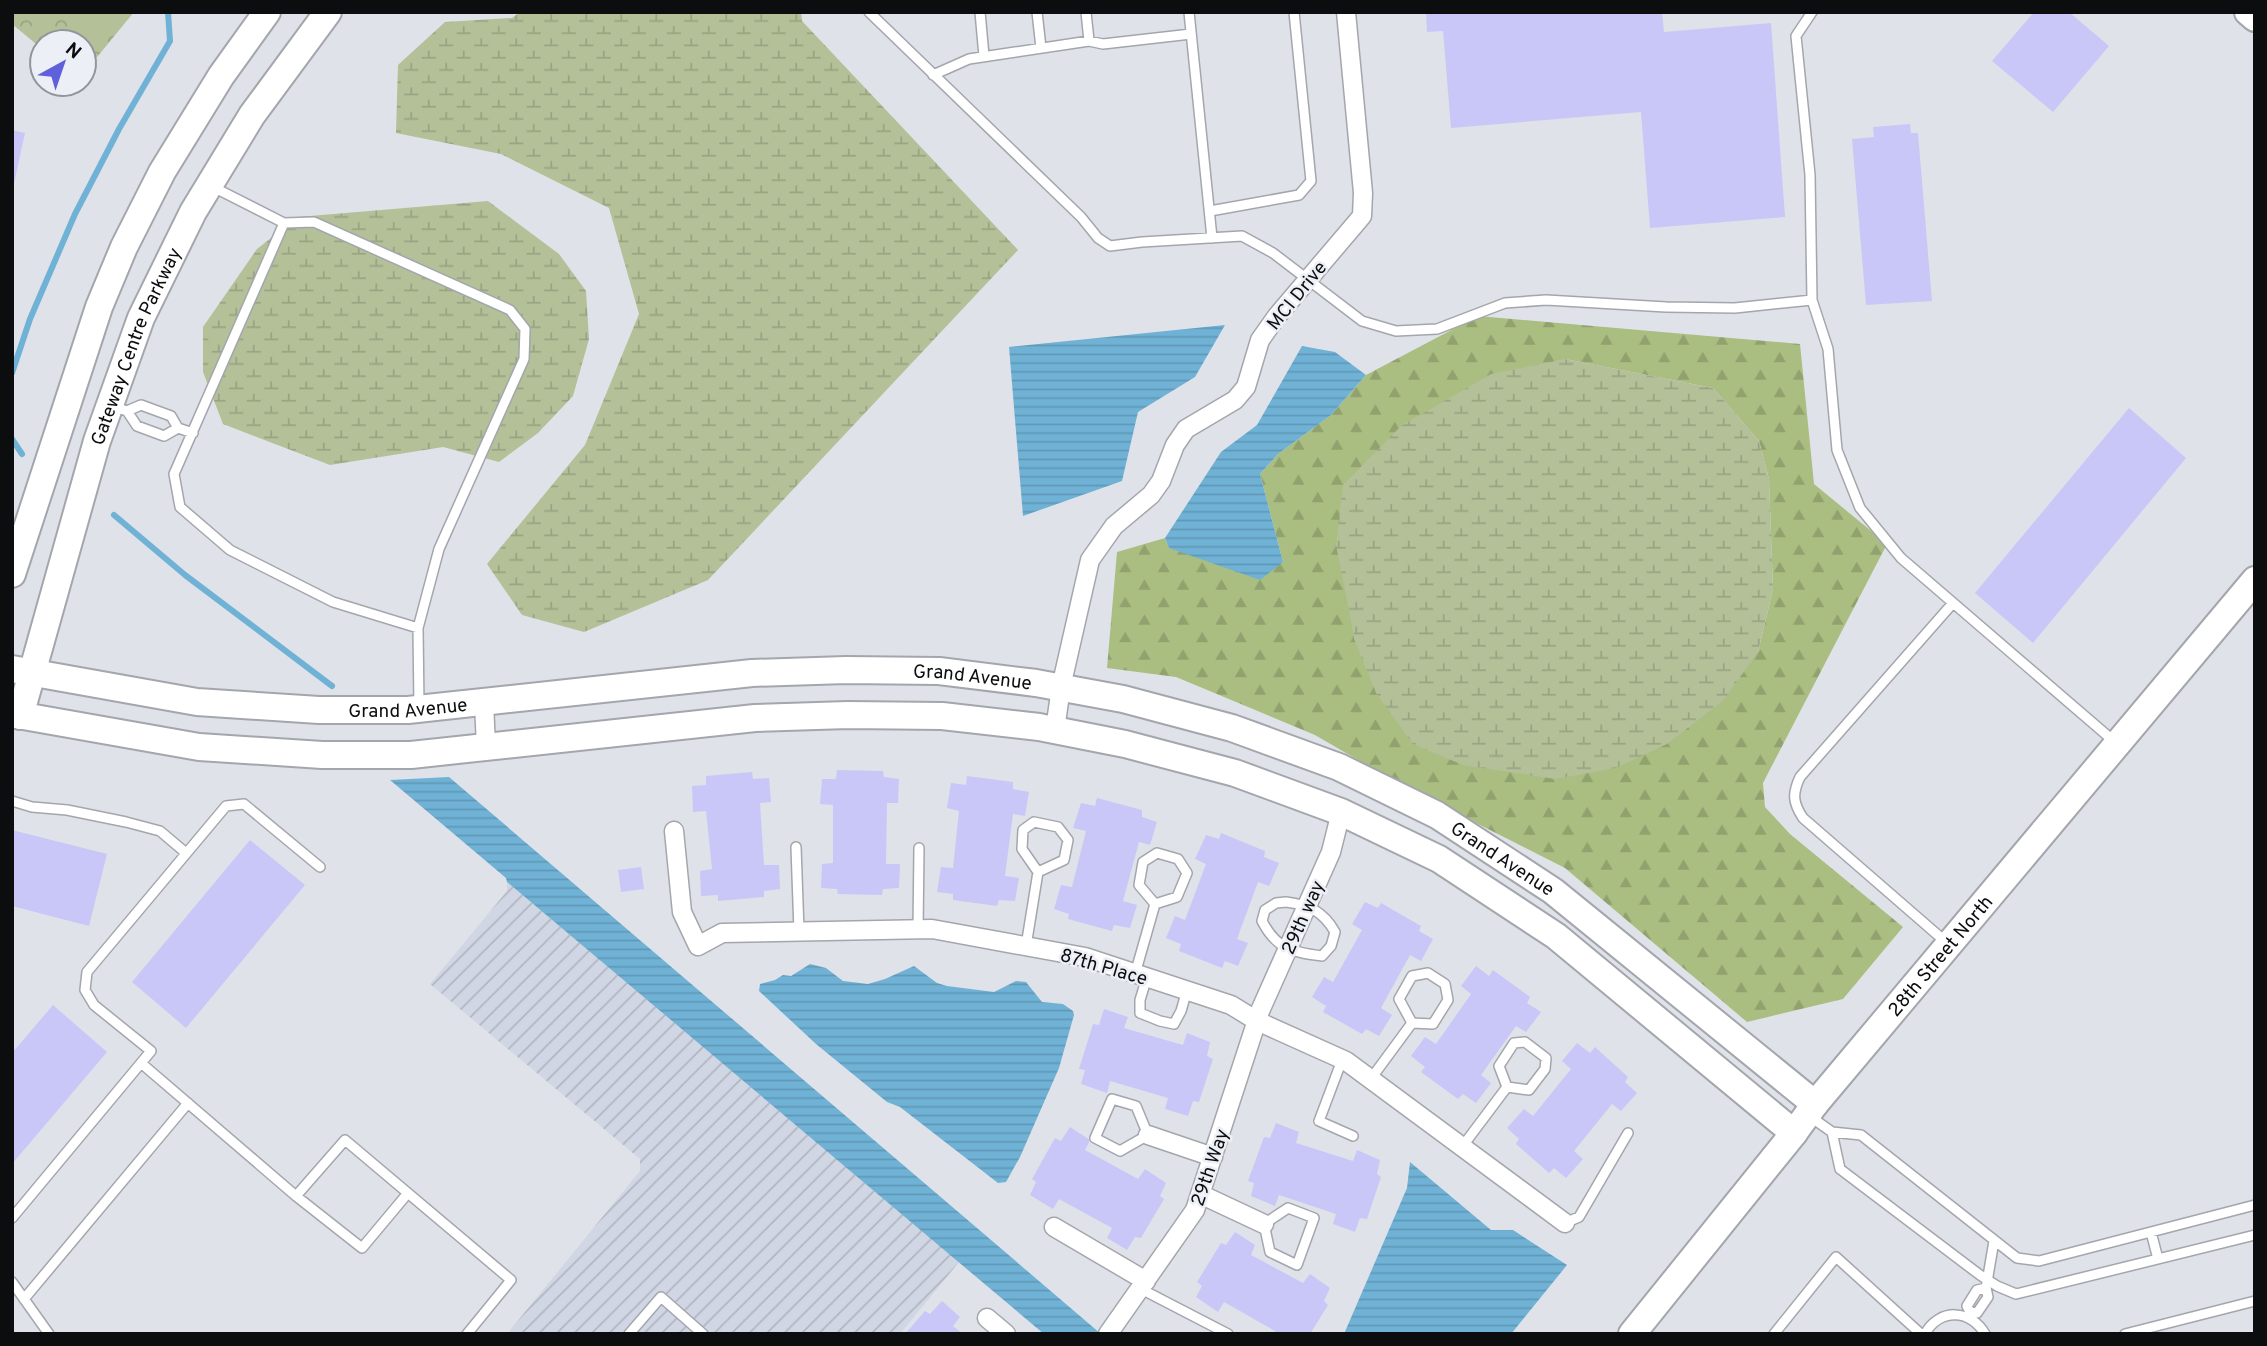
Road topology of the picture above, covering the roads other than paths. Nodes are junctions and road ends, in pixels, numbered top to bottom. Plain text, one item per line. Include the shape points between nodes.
1 (267, 12) edge
2 (869, 12) edge
3 (980, 12) edge
4 (1037, 12) edge
5 (1086, 12) edge
6 (1189, 12) edge
7 (1294, 12) edge
8 (1346, 12) edge
9 (1812, 12) edge
10 (2248, 12) edge
11 (321, 15) edge
12 (2255, 18) edge
13 (1191, 34) junction
14 (1089, 41) junction
15 (1041, 48) junction
16 (984, 56) junction
17 (933, 75) junction
18 (209, 185) junction
19 (1210, 211) junction
20 (284, 223) junction
21 (1212, 238) junction
22 (1307, 281) junction
23 (1812, 300) junction
24 (118, 409) junction
25 (178, 428) junction
26 (193, 433) junction
27 (12, 574) edge
28 (2255, 580) edge
29 (1953, 603) junction
30 (418, 628) junction
31 (22, 671) edge
32 (1061, 687) junction
33 (484, 702) junction
34 (419, 709) junction
35 (16, 715) edge
36 (1055, 730) junction
37 (2118, 744) junction
38 (486, 747) junction
39 (1357, 776) junction
40 (12, 801) edge
41 (1341, 812) junction
42 (674, 831) dead end
43 (796, 847) dead end
44 (919, 848) dead end
45 (186, 853) junction
46 (320, 867) dead end
47 (1038, 872) junction
48 (1155, 904) junction
49 (1308, 905) junction
50 (918, 929) junction
51 (799, 931) junction
52 (1950, 944) junction
53 (1026, 946) junction
54 (1288, 950) junction
55 (1141, 975) junction
56 (1187, 990) junction
57 (1257, 1021) junction
58 (1412, 1023) junction
59 (1342, 1060) junction
60 (141, 1063) junction
61 (1370, 1080) junction
62 (1507, 1087) junction
63 (188, 1103) junction
64 (1806, 1117) junction
65 (1832, 1132) junction
66 (1628, 1133) dead end
67 (1148, 1135) junction
68 (1353, 1136) dead end
69 (1462, 1147) junction
70 (1213, 1157) junction
71 (408, 1193) junction
72 (1200, 1194) junction
73 (296, 1196) junction
74 (2255, 1205) edge
75 (12, 1218) edge
76 (1565, 1223) joint
77 (1264, 1224) junction
78 (1054, 1227) dead end
79 (2151, 1232) junction
80 (2255, 1235) edge
81 (1994, 1241) junction
82 (2158, 1259) junction
83 (12, 1282) edge
84 (1986, 1284) junction
85 (1143, 1285) junction
86 (24, 1299) junction
87 (2255, 1301) edge
88 (1969, 1315) junction
89 (988, 1318) dead end
90 (48, 1334) edge
91 (467, 1334) edge
92 (629, 1334) edge
93 (703, 1334) edge
94 (1006, 1334) edge
95 (1108, 1334) edge
96 (1228, 1334) edge
97 (1632, 1334) edge
98 (1774, 1334) edge
99 (1923, 1334) edge
100 (1985, 1334) edge
101 (2126, 1334) edge

1 - 27 street, Gateway Centre Parkway via 162,172 124,247 99,307
2 - 17 lane
3 - 16 lane
4 - 15 lane
5 - 14 lane
6 - 13 lane
7 - 19 lane via 1311,181 1299,195
8 - 22 street, MCI Drive via 1362,216
9 - 23 lane via 1796,36 1810,175
10 - 12 street
11 - 18 street, Gateway Centre Parkway
13 - 14 lane via 1102,44
13 - 19 lane
14 - 15 lane
15 - 16 lane
16 - 17 lane
17 - 21 lane via 1110,246
18 - 20 lane
18 - 24 street, Gateway Centre Parkway via 141,318
19 - 21 lane
20 - 26 lane
20 - 30 lane via 314,222 510,310 526,329 524,359 439,549
21 - 22 lane via 1242,236 1273,253
22 - 23 lane via 1362,321 1395,331 1437,329 1505,303 1546,300 1735,308
22 - 32 street, MCI Drive via 1260,340 1246,387 1235,400 1186,429 1151,495 1114,526 1090,560
23 - 29 lane via 1828,349 1837,450 1860,508 1901,558
24 - 25 lane via 141,405 171,416
24 - 25 lane via 137,426 163,436
24 - 31 street, Gateway Centre Parkway via 97,441
25 - 26 lane
26 - 30 lane via 174,474 180,506 230,550 333,601
28 - 37 street, 28th Street North
29 - 37 lane
29 - 52 lane via 1794,789 1794,804 1803,818
30 - 34 lane
31 - 34 street, Grand Avenue via 197,702 319,710
31 - 35 street, Gateway Centre Parkway
32 - 33 street, Grand Avenue via 939,671 846,670 752,673
32 - 36 street, MCI Drive
32 - 39 street, Grand Avenue via 1232,728
33 - 34 street, Grand Avenue
33 - 38 street
35 - 38 street, Grand Avenue via 199,747 347,755 411,755
36 - 38 street, Grand Avenue via 942,716 848,715 755,718
36 - 41 street, Grand Avenue via 1234,773
37 - 52 street, 28th Street North
39 - 41 street
39 - 64 street, Grand Avenue via 1437,815 1553,891
40 - 45 lane via 160,831
41 - 49 street, 29th way via 1331,852
41 - 64 street, Grand Avenue via 1439,859 1556,936
42 - 51 street, 87th Place via 682,912 698,946 722,933
43 - 51 lane
44 - 50 lane
45 - 46 lane via 226,806 244,804
45 - 60 lane via 87,972 85,990 94,1005 151,1051
47 - 47 lane via 1022,849 1023,830 1034,821 1058,827 1068,840 1064,860
47 - 53 lane
48 - 48 lane via 1177,897 1187,873 1178,859 1157,853 1143,862 1139,885
48 - 55 lane
49 - 54 street, 29th way
49 - 54 lane via 1286,902 1265,909 1262,921 1269,935
49 - 54 lane via 1327,918 1335,932 1331,946 1322,956
50 - 51 street, 87th Place
50 - 53 street, 87th Place
52 - 64 street, 28th Street North
53 - 55 street, 87th Place via 1085,957
54 - 57 street, 29th way
55 - 56 street, 87th Place
55 - 56 lane via 1140,1013 1160,1021 1174,1024
56 - 57 street, 87th Place via 1231,1005
57 - 59 street, 87th Place
57 - 70 street, 29th Way
58 - 58 lane via 1399,999 1412,976 1428,973 1445,985 1448,1000 1433,1024
58 - 61 lane
59 - 61 street, 87th Place
59 - 68 lane via 1319,1121
60 - 63 lane
60 - 75 lane
61 - 69 street, 87th Place
62 - 62 lane via 1499,1066 1514,1043 1525,1042 1546,1058 1545,1069 1529,1090
62 - 69 lane
63 - 73 lane
63 - 86 lane
64 - 65 lane
64 - 97 street, 28th Street North
65 - 81 lane via 1861,1135
65 - 84 lane via 1840,1169
66 - 76 lane via 1579,1217
67 - 67 lane via 1136,1106 1112,1099 1096,1138 1120,1150
67 - 70 street
69 - 76 street, 87th Place
70 - 72 street, 29th Way
71 - 73 lane via 362,1248
71 - 73 lane via 345,1140
71 - 91 lane via 511,1280
72 - 77 street
72 - 85 street, 29th Way via 1195,1210
74 - 79 lane
77 - 77 lane via 1288,1208 1314,1218 1297,1265 1270,1252
78 - 85 street
79 - 81 lane via 2039,1261 2017,1258
79 - 82 lane
80 - 82 lane
81 - 84 lane
82 - 84 lane via 2017,1294
83 - 86 lane
84 - 88 lane via 1967,1306
85 - 95 street, 29th Way
85 - 96 lane
86 - 90 lane
87 - 101 lane
88 - 99 lane via 1937,1319
88 - 100 lane
89 - 94 street
92 - 93 lane via 661,1297
98 - 99 lane via 1836,1257

